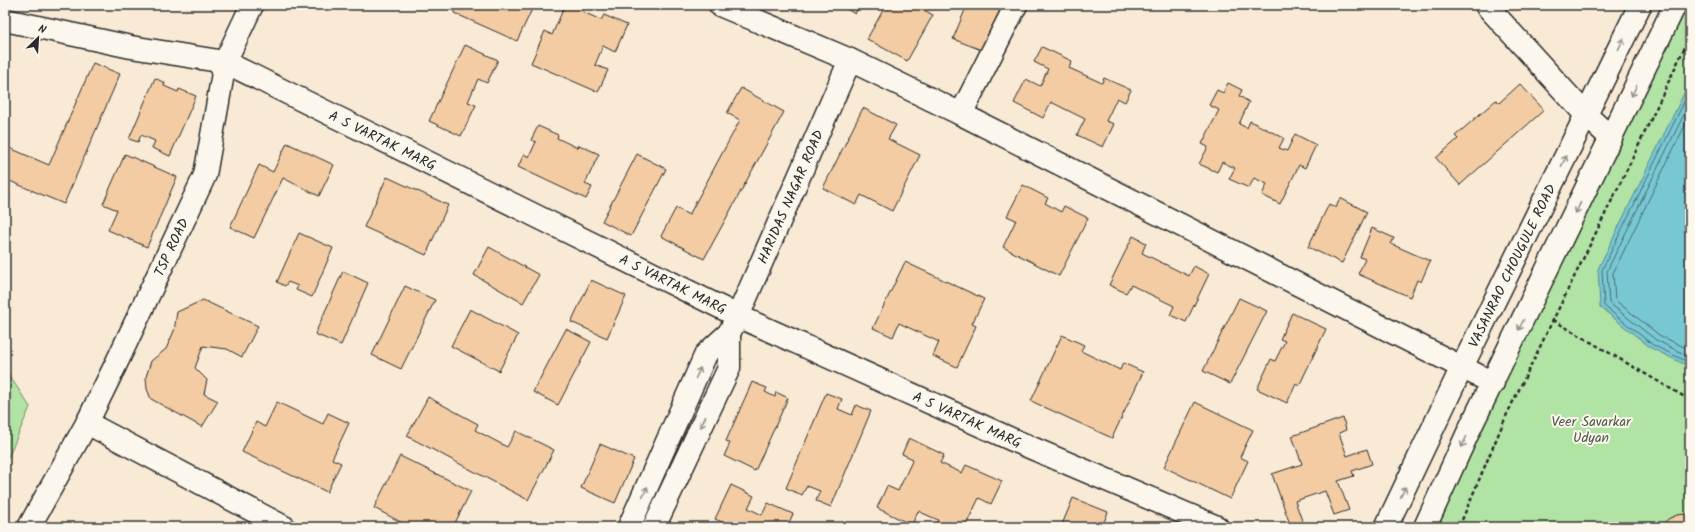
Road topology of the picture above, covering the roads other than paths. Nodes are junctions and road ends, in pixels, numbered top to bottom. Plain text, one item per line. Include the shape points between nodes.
1 (252, 5) edge
2 (720, 5) edge
3 (1016, 5) edge
4 (1486, 5) edge
5 (1640, 5) edge
6 (1675, 5) edge
7 (5, 20) edge
8 (850, 60) junction
9 (225, 62) junction
10 (961, 114) junction
11 (1586, 115) junction
12 (1611, 138) junction
13 (734, 324) junction
14 (1462, 367) junction
15 (1493, 383) junction
16 (86, 423) junction
17 (28, 527) edge
18 (284, 527) edge
19 (629, 527) edge
20 (654, 527) edge
21 (1217, 527) edge
22 (1386, 527) edge
23 (1424, 527) edge

1 - 9 street, TSP ROAD
2 - 8 street
3 - 10 street
4 - 11 street
11 -> 5 street, VASANRAO CHOUGULE ROAD
6 -> 12 street
7 - 9 street, A S VARTAK MARG via 130,47
8 - 10 street
8 - 13 street, HARIDAS NAGAR ROAD
9 - 13 street, A S VARTAK MARG
9 - 16 street, TSP ROAD via 205,175
10 - 14 street
11 - 12 street
14 -> 11 street, VASANRAO CHOUGULE ROAD
12 -> 15 street
19 -> 13 street, HARIDAS NAGAR ROAD via 706,354
13 -> 20 street, HARIDAS NAGAR ROAD via 729,368
13 - 21 street, A S VARTAK MARG
14 - 15 street
22 -> 14 street, VASANRAO CHOUGULE ROAD
15 -> 23 street
16 - 17 street, TSP ROAD
16 - 18 street

